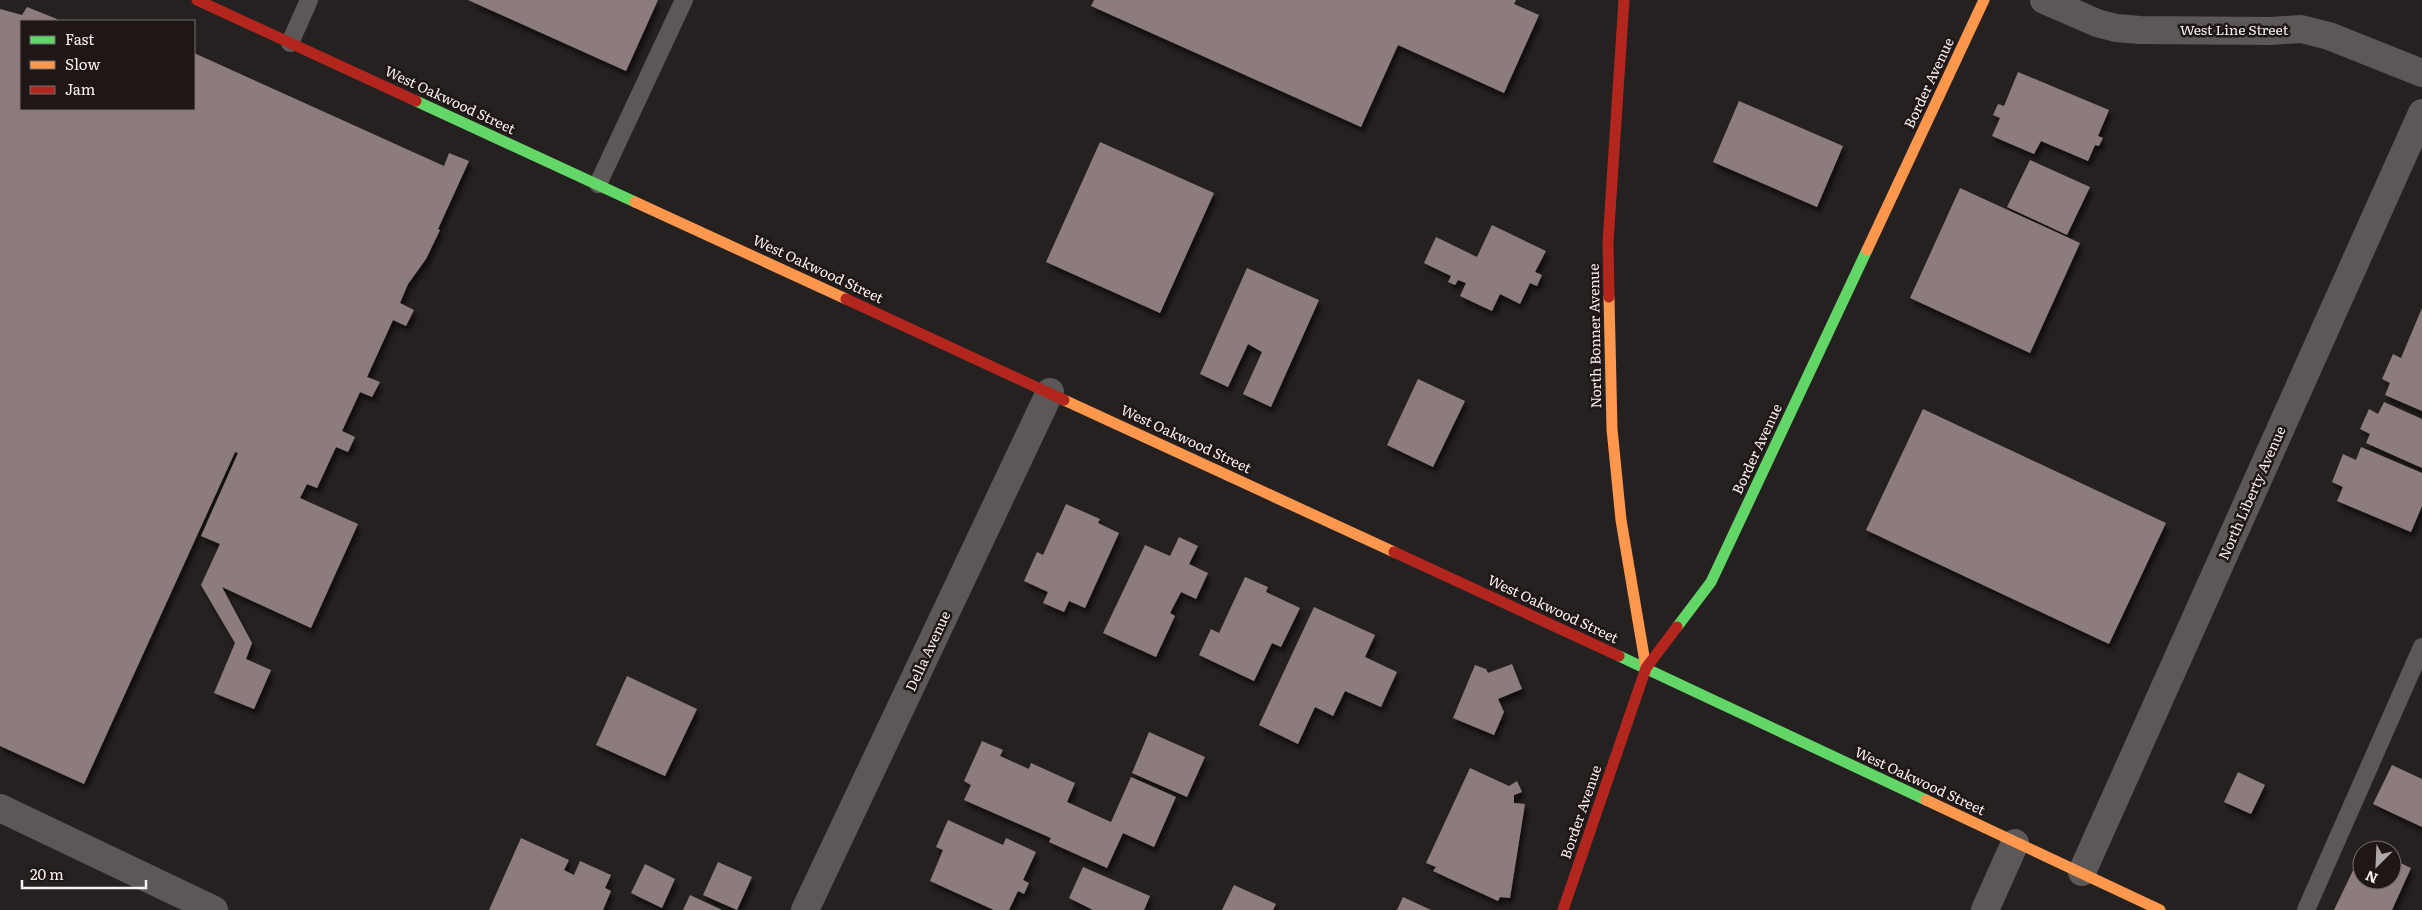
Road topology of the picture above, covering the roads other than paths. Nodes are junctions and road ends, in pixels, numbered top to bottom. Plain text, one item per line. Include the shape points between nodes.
1 (197, 0) edge
2 (309, 0) edge
3 (684, 0) edge
4 (1624, 0) edge
5 (1984, 0) edge
6 (2044, 0) edge
7 (290, 43) junction
8 (2422, 73) edge
9 (2422, 113) edge
10 (598, 184) junction
11 (1050, 392) junction
12 (2422, 647) edge
13 (1646, 668) junction
14 (0, 808) edge
15 (2015, 843) junction
16 (2082, 872) junction
17 (214, 910) edge
18 (806, 910) edge
19 (1563, 910) edge
20 (1985, 910) edge
21 (2160, 910) edge
22 (2306, 910) edge

1 - 7 street, West Oakwood Street
2 - 7 lane
3 - 10 lane
4 - 13 street, North Bonner Avenue via 1608,242 1612,429 1621,520
5 - 13 street, Border Avenue via 1711,582
6 - 8 street, West Line Street via 2116,28 2301,29 2329,36
7 - 10 street, West Oakwood Street
9 - 16 street, North Liberty Avenue
10 - 11 street, West Oakwood Street
11 - 13 street, West Oakwood Street
11 - 18 street, Della Avenue
12 - 22 lane
13 - 15 street, West Oakwood Street
13 - 19 street, Border Avenue
14 - 17 street
15 - 16 street, West Oakwood Street
15 - 20 street
16 - 21 street, West Oakwood Street

